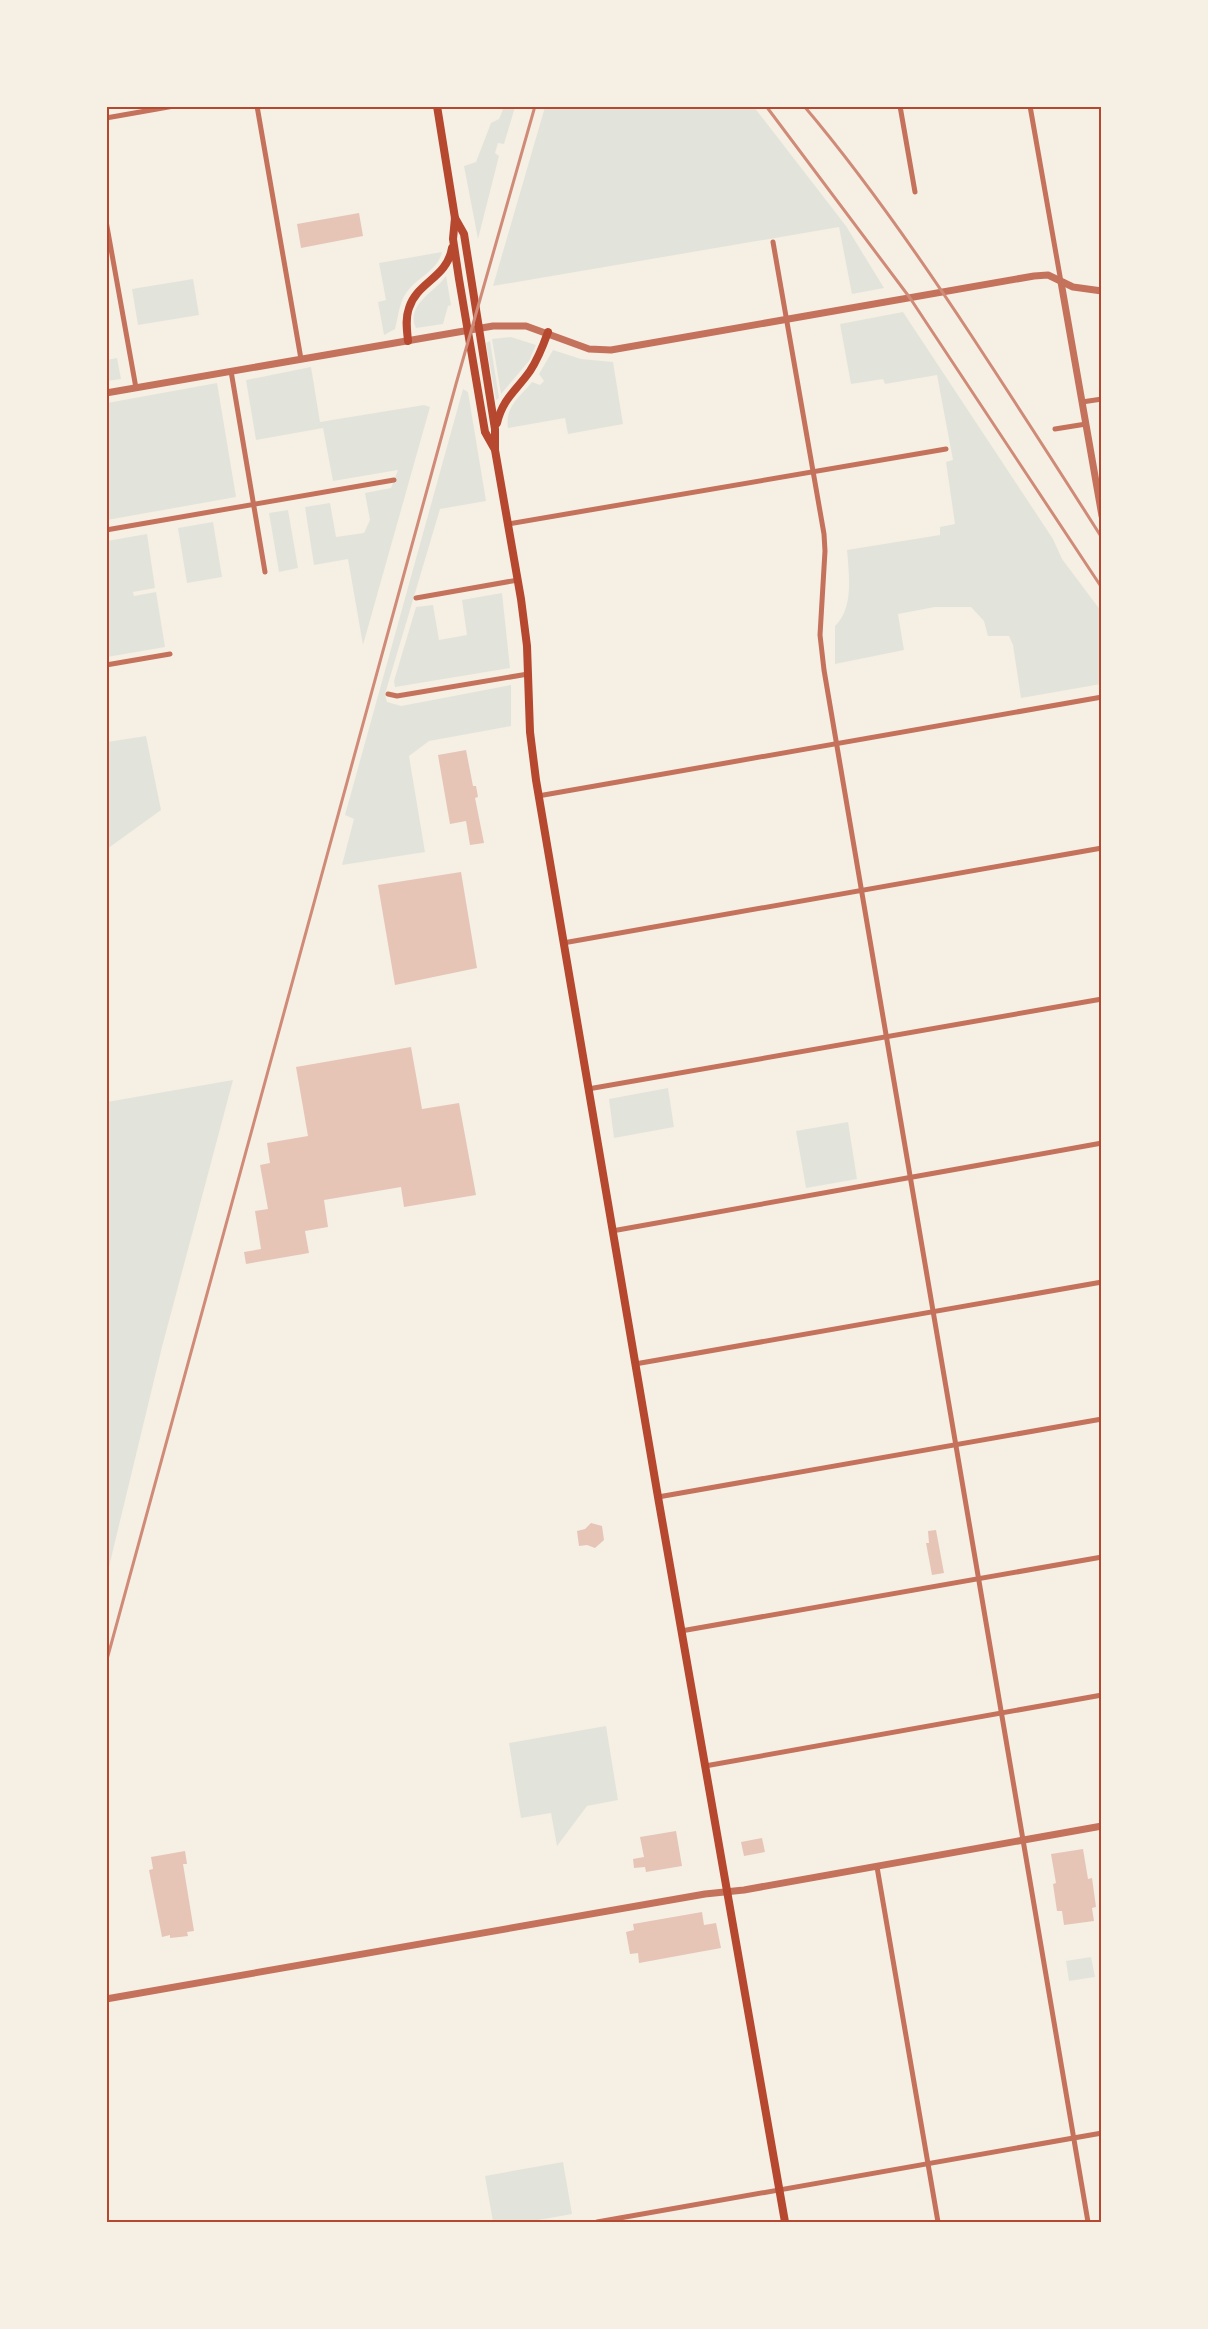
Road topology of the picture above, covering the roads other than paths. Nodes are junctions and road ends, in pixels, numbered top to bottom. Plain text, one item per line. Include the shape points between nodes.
1 (174, 106) edge
2 (257, 106) edge
3 (437, 106) edge
4 (900, 106) edge
5 (1030, 106) edge
6 (106, 118) edge
7 (915, 192) dead end
8 (456, 218) junction
9 (106, 221) edge
10 (453, 239) junction
11 (773, 242) dead end
12 (1061, 282) junction
13 (1101, 291) edge
14 (786, 319) junction
15 (479, 328) junction
16 (468, 330) junction
17 (548, 332) junction
18 (408, 341) junction
19 (301, 359) junction
20 (231, 371) junction
21 (136, 388) junction
22 (106, 393) edge
23 (1101, 399) edge
24 (1082, 402) junction
25 (1086, 424) junction
26 (495, 429) junction
27 (1055, 429) dead end
28 (946, 449) dead end
29 (495, 450) junction
30 (813, 471) junction
31 (394, 480) dead end
32 (253, 505) junction
33 (1101, 516) edge
34 (508, 524) junction
35 (106, 530) edge
36 (265, 572) dead end
37 (518, 580) junction
38 (416, 598) dead end
39 (170, 654) dead end
40 (106, 665) edge
41 (528, 674) junction
42 (388, 694) dead end
43 (1101, 697) edge
44 (837, 744) junction
45 (538, 796) junction
46 (1101, 848) edge
47 (861, 890) junction
48 (563, 943) junction
49 (1101, 999) edge
50 (886, 1037) junction
51 (588, 1089) junction
52 (1101, 1143) edge
53 (910, 1177) junction
54 (612, 1231) junction
55 (1101, 1282) edge
56 (933, 1311) junction
57 (635, 1364) junction
58 (1101, 1419) edge
59 (956, 1445) junction
60 (658, 1497) junction
61 (1101, 1557) edge
62 (978, 1579) junction
63 (681, 1631) junction
64 (1101, 1695) edge
65 (1000, 1713) junction
66 (705, 1766) junction
67 (1101, 1826) edge
68 (1022, 1841) junction
69 (877, 1866) junction
70 (728, 1892) junction
71 (106, 1999) edge
72 (1101, 2133) edge
73 (1073, 2138) junction
74 (928, 2164) junction
75 (779, 2190) junction
76 (622, 2220) edge
77 (597, 2223) edge
78 (785, 2223) edge
79 (938, 2223) edge
80 (1088, 2223) edge

1 - 6 street
2 - 19 street
3 - 8 main road
4 - 7 street
5 - 12 street
8 - 10 main road
8 - 15 main road via 464,234
9 - 21 street
10 - 16 main road
10 - 18 main road via 446,266 417,294 408,309
11 - 14 street
12 - 13 street
12 - 14 street via 1048,275 1034,276
12 - 24 street
14 - 17 street via 611,350 589,349
14 - 30 street
15 - 16 street
15 - 17 street via 526,326
15 - 26 main road
16 - 18 street
16 - 29 main road via 485,432
17 - 26 main road via 530,372 506,399
18 - 19 street
19 - 20 street
20 - 21 street
20 - 32 street
21 - 22 street
23 - 24 street
24 - 25 street
25 - 27 street
25 - 33 street
26 - 29 main road
28 - 30 street
29 - 34 main road
30 - 34 street
30 - 44 street via 825,551 820,635
31 - 32 street
32 - 35 street
32 - 36 street
34 - 37 main road
37 - 38 street
37 - 41 main road
39 - 40 street
41 - 42 street via 398,696
41 - 45 main road
43 - 44 street
44 - 45 street
44 - 47 street
45 - 48 main road
46 - 47 street
47 - 48 street
47 - 50 street
48 - 51 main road
49 - 50 street
50 - 51 street
50 - 53 street
51 - 54 main road
52 - 53 street
53 - 54 street
53 - 56 street
54 - 57 main road
55 - 56 street
56 - 57 street
56 - 59 street
57 - 60 main road
58 - 59 street
59 - 60 street
59 - 62 street
60 - 63 main road
61 - 62 street
62 - 63 street
62 - 65 street
63 - 66 main road
64 - 65 street
65 - 66 street
65 - 68 street
66 - 70 main road
67 - 68 street
68 - 69 street
68 - 73 street
69 - 70 street
69 - 74 street
70 - 71 street
70 - 75 main road
72 - 73 street
73 - 74 street
73 - 80 street
74 - 75 street
74 - 79 street
75 - 76 street
75 - 78 main road
76 - 77 street

